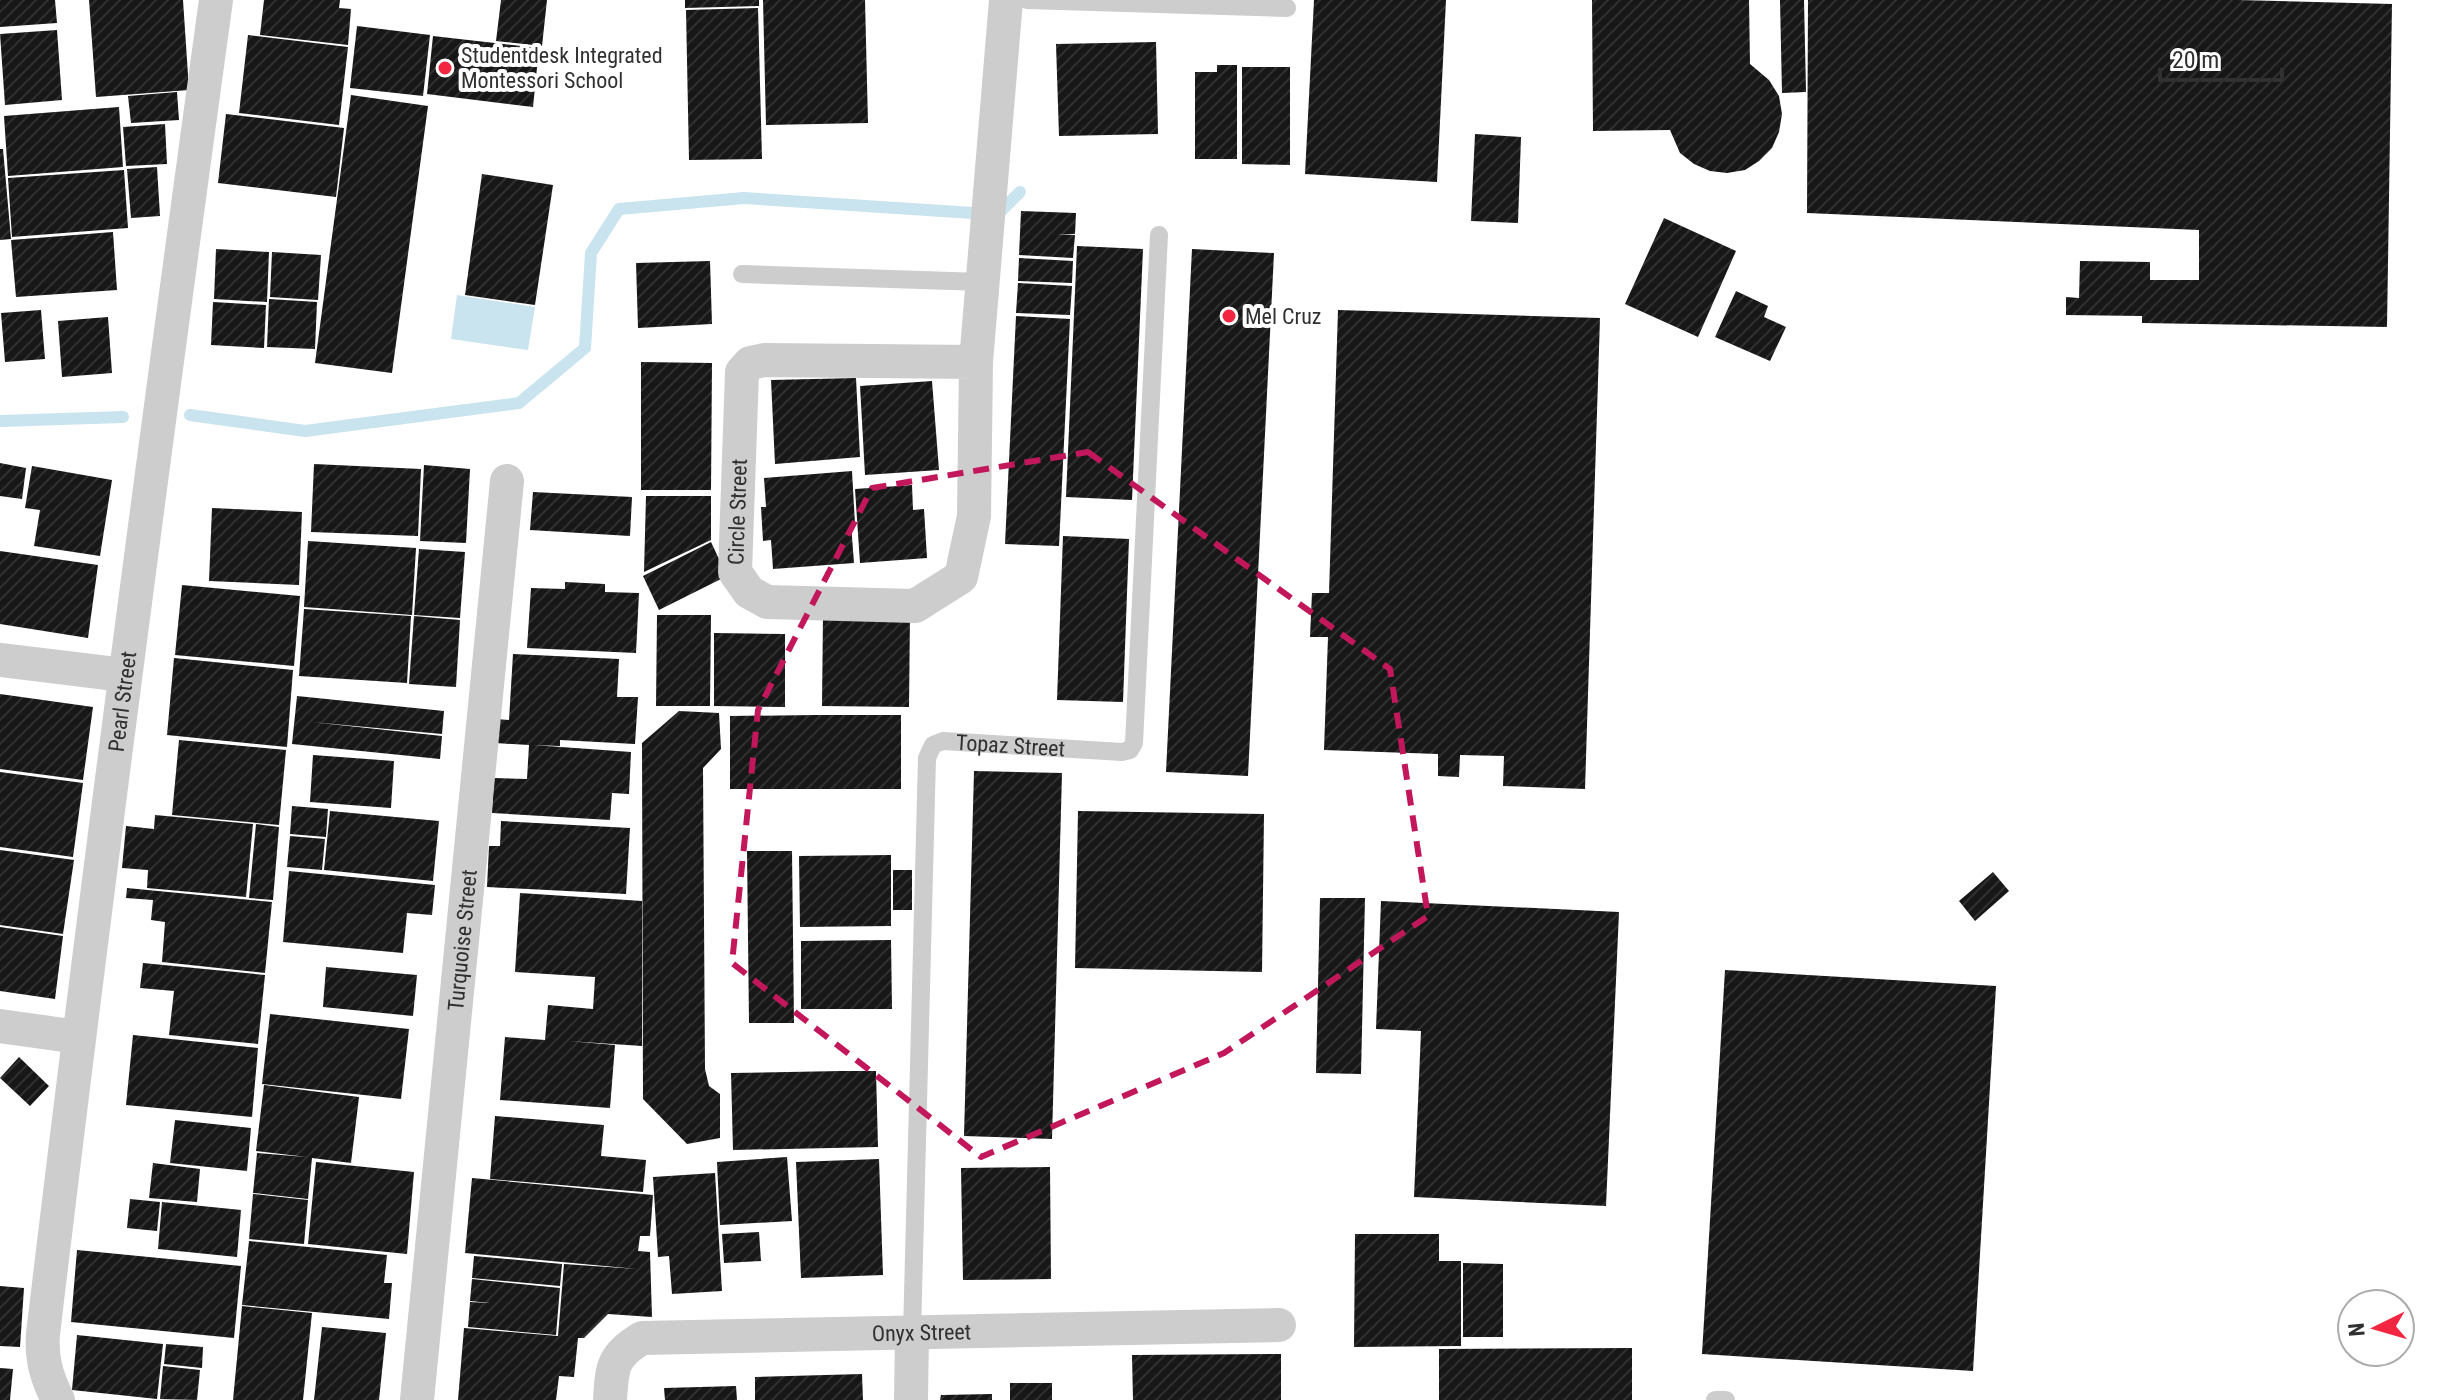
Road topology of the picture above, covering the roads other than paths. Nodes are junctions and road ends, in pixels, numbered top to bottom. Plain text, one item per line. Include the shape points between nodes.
1 (216, 0) edge
2 (1006, 0) edge
3 (1027, 0) edge
4 (1287, 8) dead end
5 (1159, 235) dead end
6 (742, 274) dead end
7 (982, 282) junction
8 (976, 362) junction
9 (507, 481) dead end
10 (0, 660) edge
11 (124, 675) junction
12 (0, 1026) edge
13 (78, 1037) junction
14 (1279, 1325) dead end
15 (912, 1333) junction
16 (58, 1400) edge
17 (417, 1400) edge
18 (610, 1400) edge
19 (911, 1400) edge
20 (1715, 1400) edge
21 (1726, 1400) edge

1 - 11 street, Pearl Street
2 - 7 street, Circle Street
3 - 4 lane
5 - 15 lane, Topaz Street via 1134,743 1122,752 943,741 933,745 927,758
6 - 7 lane
7 - 8 street, Circle Street
8 - 8 street, Circle Street via 974,516 961,577 915,606 767,602 749,592 735,572 742,372 750,363
9 - 17 street, Turquoise Street
10 - 11 street
11 - 13 street, Pearl Street
12 - 13 street
13 - 16 street, Pearl Street via 42,1349
14 - 15 street, Onyx Street
15 - 18 street, Onyx Street via 642,1338 624,1349 612,1367
15 - 19 street, Topaz Street
20 - 21 lane

